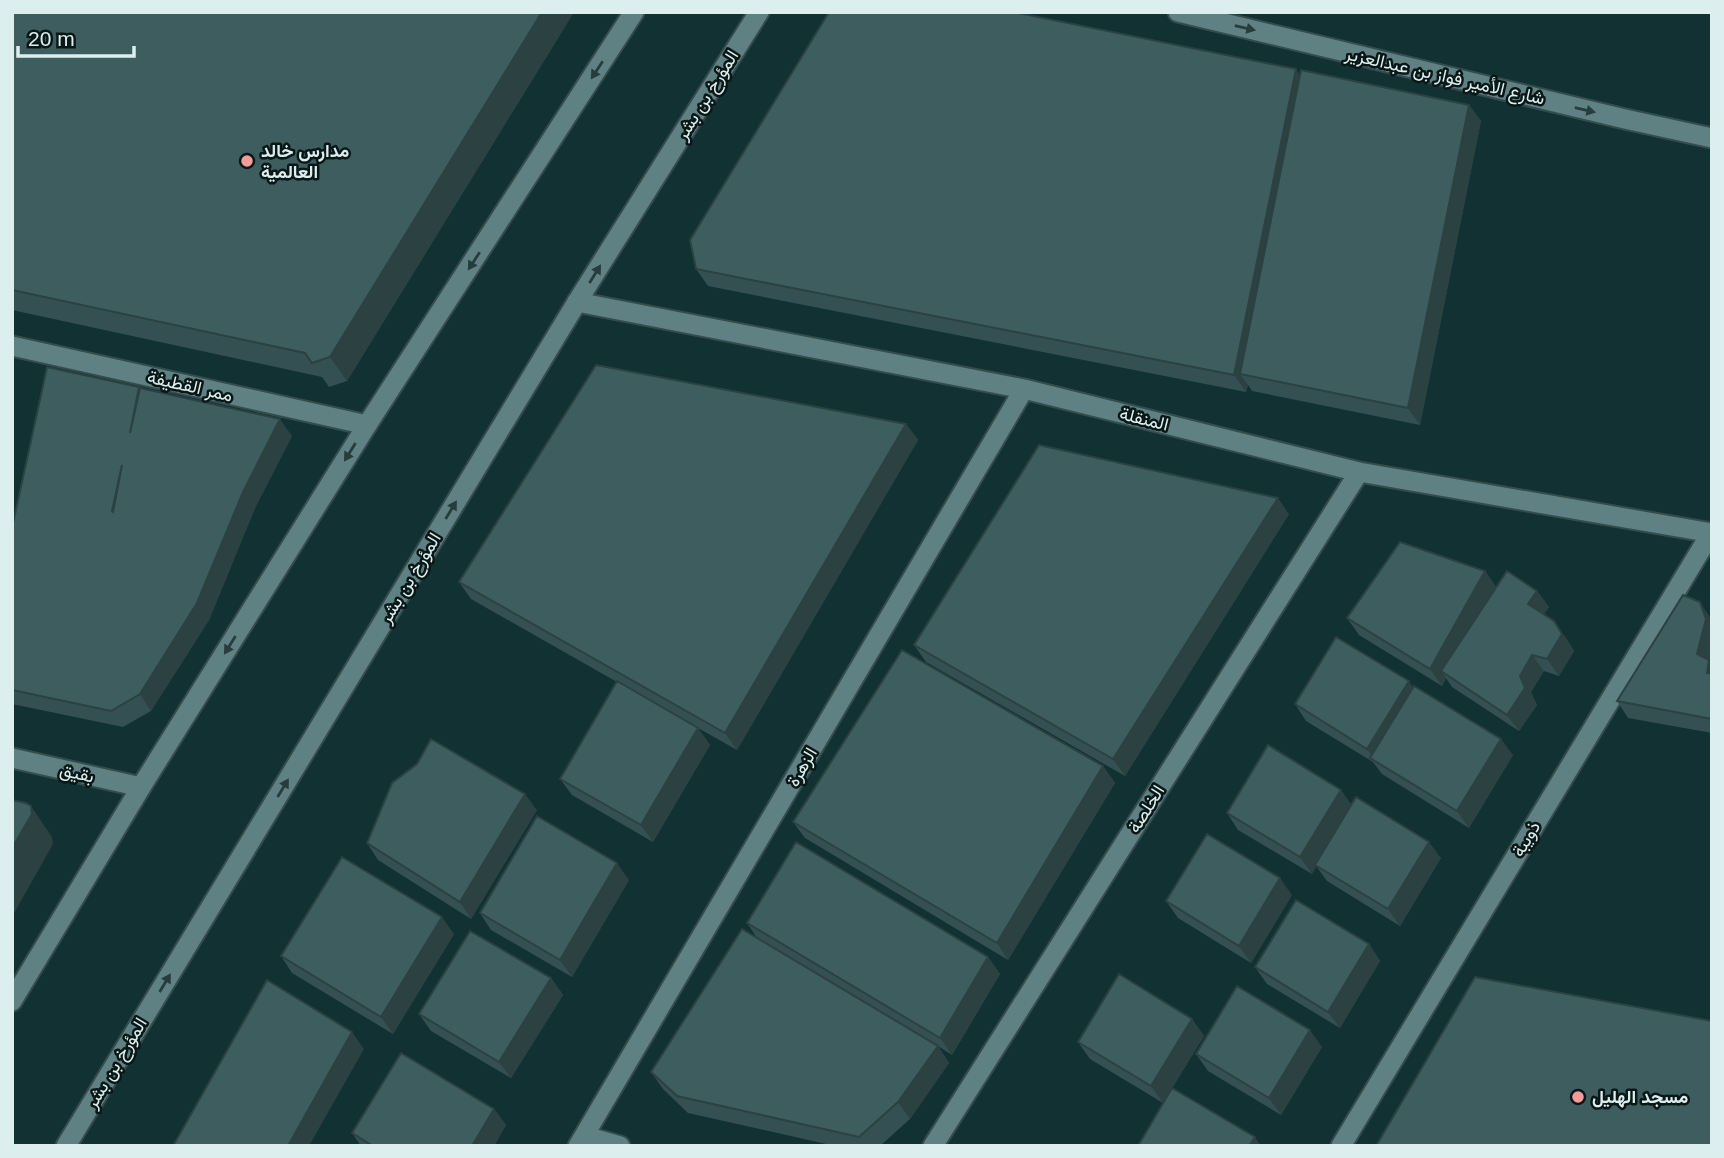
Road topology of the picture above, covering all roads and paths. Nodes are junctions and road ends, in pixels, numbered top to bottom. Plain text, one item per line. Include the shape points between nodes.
1 (634, 12) edge
2 (759, 12) edge
3 (1178, 12) edge
4 (1712, 138) edge
5 (577, 302) junction
6 (12, 346) edge
7 (1024, 388) junction
8 (367, 425) junction
9 (1359, 472) junction
10 (1711, 533) edge
11 (12, 758) edge
12 (141, 787) junction
13 (12, 1002) edge
14 (582, 1141) edge
15 (66, 1146) edge
16 (620, 1146) edge
17 (933, 1146) edge
18 (1341, 1146) edge

1 -> 8 street
5 -> 2 street, المؤرخ بن بشر
3 -> 4 street, شارع الأمير فواز بن عبدالعزير
5 - 7 street, المنقلة
15 -> 5 street, المؤرخ بن بشر
6 - 8 street, ممر القطيفة
7 - 9 street, المنقلة
7 - 14 street, الزهرة
8 -> 12 street
9 - 10 street, المنقلة
9 - 17 street, الخلصة
10 - 18 street, ذويبة
11 - 12 street, بقيق
12 - 13 street
14 - 16 street

